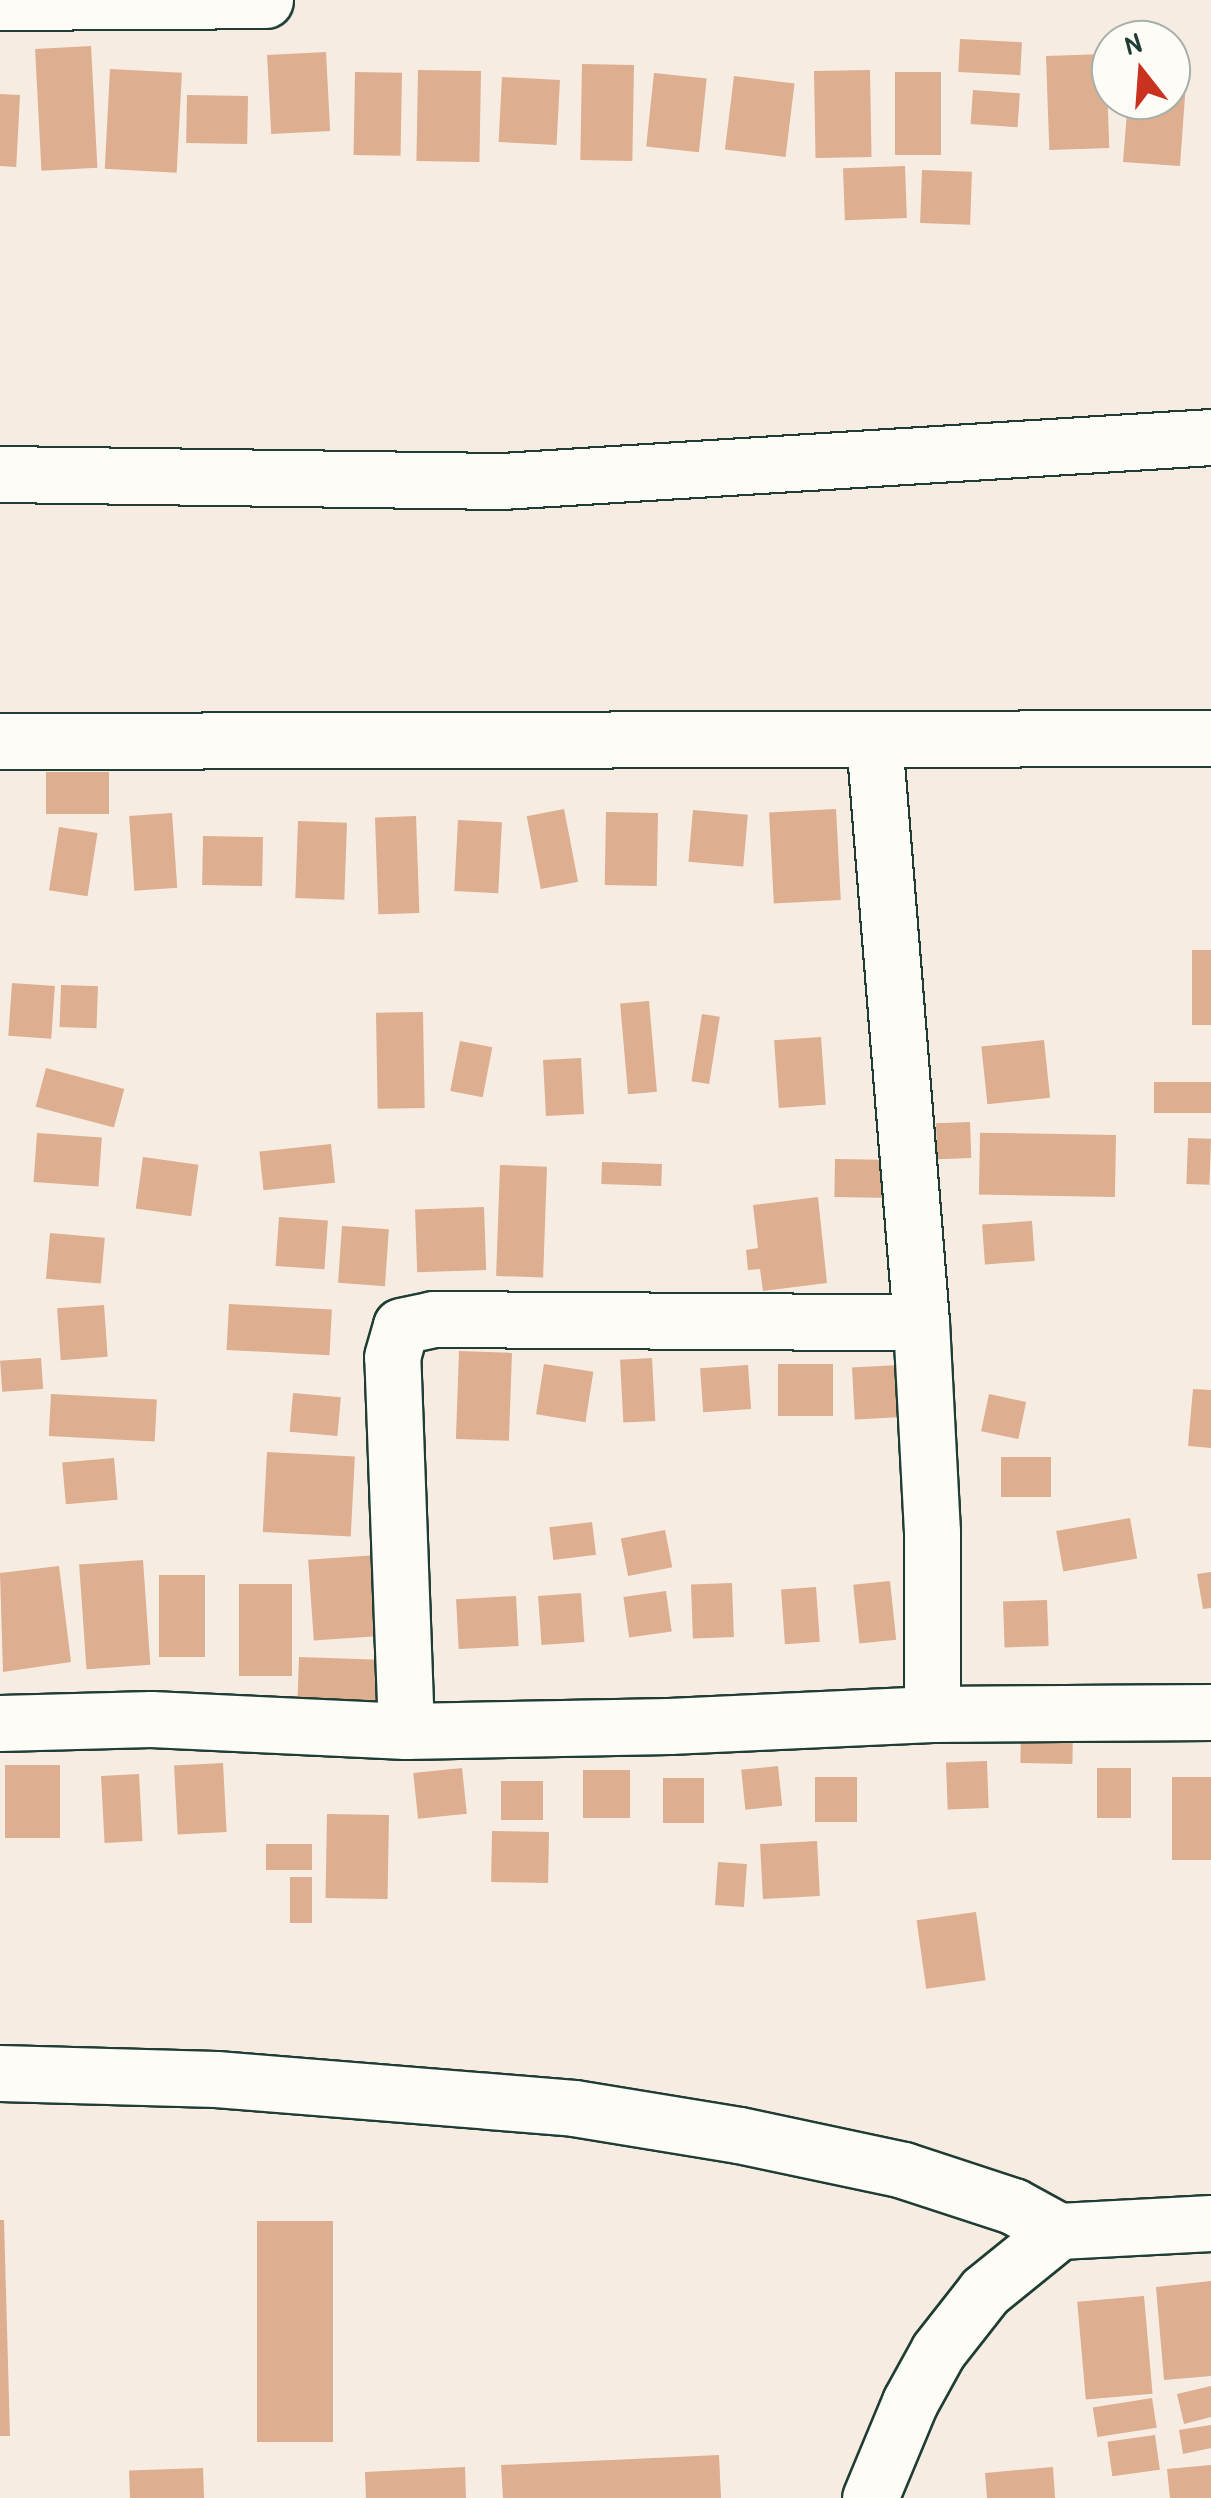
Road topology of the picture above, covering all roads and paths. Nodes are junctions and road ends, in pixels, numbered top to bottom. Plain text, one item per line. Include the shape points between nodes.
1 (265, 0) edge
2 (138, 1) edge
3 (0, 2) edge
4 (1211, 437) edge
5 (0, 474) edge
6 (1211, 738) edge
7 (874, 739) junction
8 (0, 741) edge
9 (921, 1322) junction
10 (1211, 1712) edge
11 (932, 1714) junction
12 (0, 1722) edge
13 (406, 1730) junction
14 (0, 2073) edge
15 (1211, 2223) edge
16 (1058, 2231) junction
17 (870, 2498) edge

1 - 2 street
2 - 3 street
4 - 5 street via 502,480
6 - 7 street
7 - 8 street
7 - 9 street
9 - 11 street via 932,1532
9 - 13 street via 433,1319 401,1326 392,1356
10 - 11 street
11 - 13 street
12 - 13 street via 151,1719
14 - 16 street via 216,2078 574,2108 904,2170 1012,2206
15 - 16 street
16 - 17 street via 984,2291 938,2351

